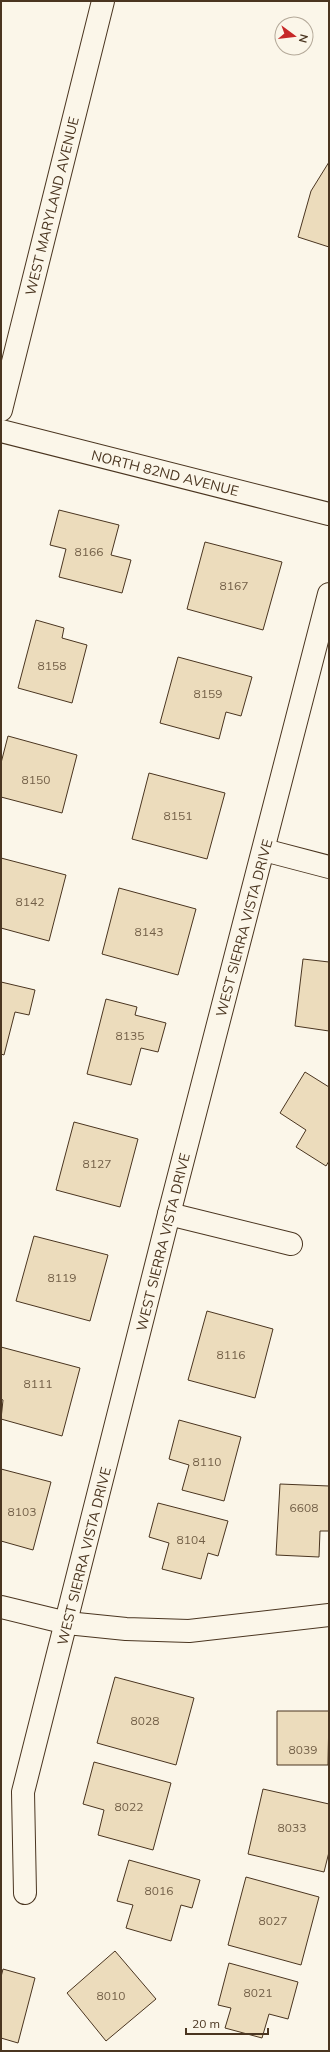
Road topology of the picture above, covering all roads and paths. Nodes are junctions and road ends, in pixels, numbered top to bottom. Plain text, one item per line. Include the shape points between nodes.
1 (103, 1) edge
2 (1, 410) edge
3 (1, 431) edge
4 (329, 514) edge
5 (329, 594) edge
6 (264, 850) junction
7 (329, 867) edge
8 (169, 1214) junction
9 (291, 1244) dead end
10 (1, 1607) edge
11 (329, 1615) edge
12 (67, 1623) junction
13 (25, 1893) dead end

1 - 2 street, WEST MARYLAND AVENUE
3 - 4 street, NORTH 82ND AVENUE
5 - 6 street, WEST SIERRA VISTA DRIVE
6 - 7 street
6 - 8 street, WEST SIERRA VISTA DRIVE
8 - 9 street
8 - 12 street, WEST SIERRA VISTA DRIVE
10 - 12 street
11 - 12 street via 189,1631 126,1629
12 - 13 street, WEST SIERRA VISTA DRIVE via 23,1792

